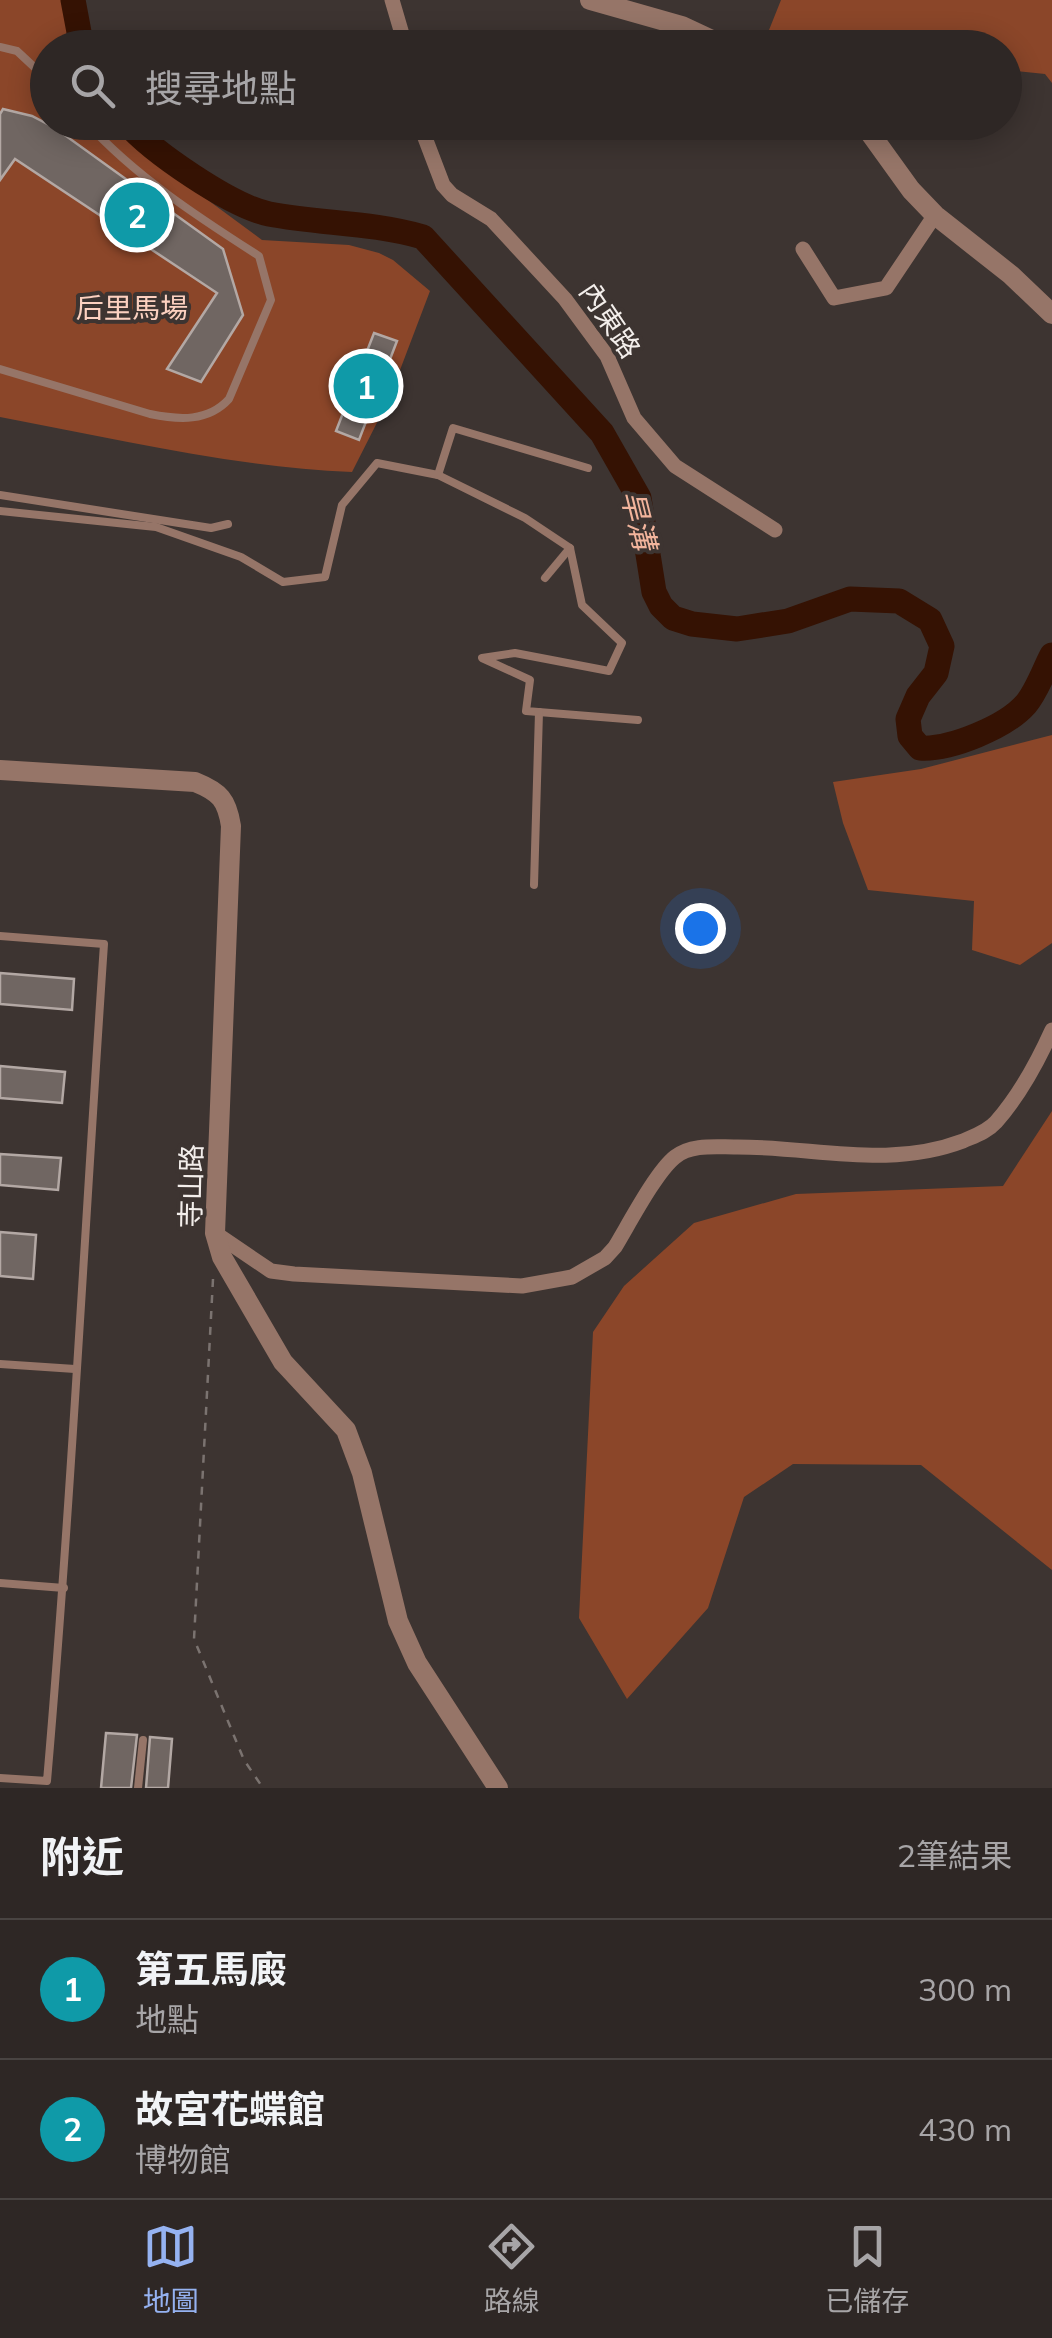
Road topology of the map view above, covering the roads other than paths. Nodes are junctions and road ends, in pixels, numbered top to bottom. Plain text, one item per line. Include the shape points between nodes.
1 (392, 0) edge
2 (590, 0) edge
3 (401, 30) edge
4 (691, 30) edge
5 (0, 48) edge
6 (30, 64) edge
7 (102, 140) edge
8 (425, 140) edge
9 (875, 140) edge
10 (935, 215) junction
11 (803, 249) dead end
12 (1052, 314) edge
13 (0, 369) edge
14 (588, 468) dead end
15 (438, 475) junction
16 (0, 495) edge
17 (0, 511) edge
18 (228, 524) dead end
19 (775, 530) dead end
20 (570, 548) junction
21 (545, 578) dead end
22 (539, 712) junction
23 (638, 720) dead end
24 (0, 770) edge
25 (534, 885) dead end
26 (0, 936) edge
27 (1052, 1030) edge
28 (215, 1232) junction
29 (0, 1364) edge
30 (75, 1369) junction
31 (0, 1583) edge
32 (64, 1588) junction
33 (143, 1740) dead end
34 (0, 1778) edge
35 (46, 1785) edge
36 (138, 1788) edge
37 (498, 1788) edge

1 - 3 street
2 - 4 street
5 - 6 lane
7 - 13 lane via 190,212 259,256 271,300 229,399 217,412 161,417
8 - 19 street, 內東路 via 442,184 491,218 565,299 607,356 634,418 675,466
9 - 10 street
10 - 11 street via 886,288 834,298
10 - 12 street
14 - 15 lane via 453,428
15 - 17 lane via 377,464 342,506 325,577 283,582 241,557 156,527
15 - 20 lane
16 - 18 lane via 211,528
20 - 21 lane
20 - 22 lane via 582,606 622,643 609,670 514,653 482,658 530,680 526,710
22 - 23 lane
22 - 25 lane
24 - 28 street, 寺山路 via 196,782 218,791 228,808
26 - 30 lane via 104,944
27 - 28 street via 995,1123 935,1151 914,1156 705,1148 675,1157 605,1258 572,1277 522,1286 294,1274 271,1270
28 - 37 street, 寺山路 via 222,1257 283,1362 346,1430 398,1621 417,1663
29 - 30 lane
30 - 32 lane
31 - 32 lane
32 - 35 lane
33 - 36 lane
34 - 35 lane

